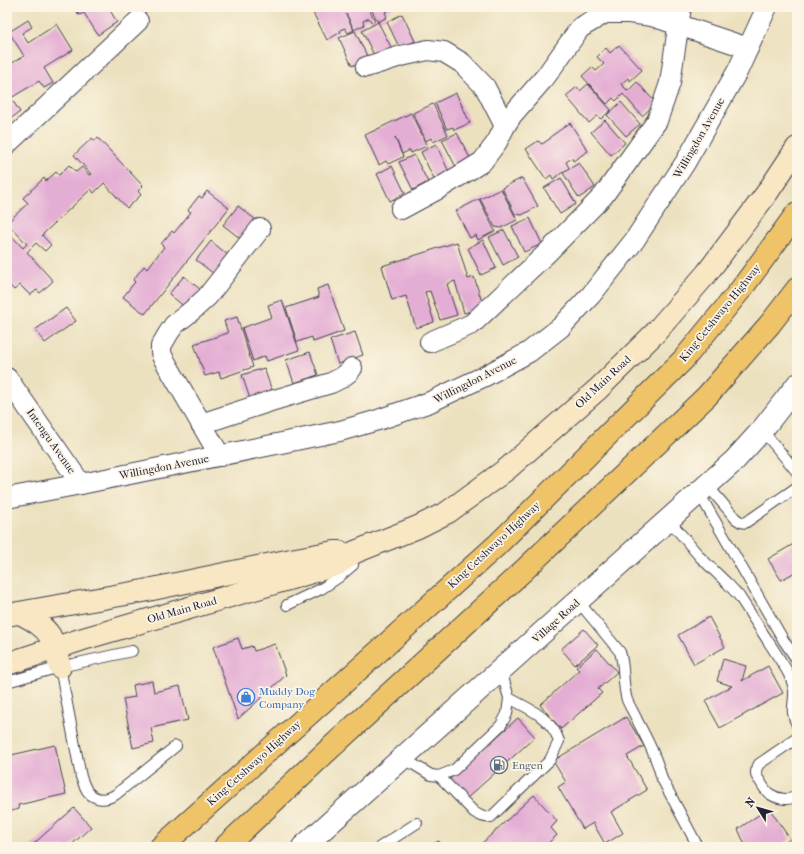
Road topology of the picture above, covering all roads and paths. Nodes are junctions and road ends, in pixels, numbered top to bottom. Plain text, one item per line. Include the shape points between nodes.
1 (767, 7) edge
2 (680, 16) edge
3 (138, 21) dead end
4 (748, 48) junction
5 (366, 67) dead end
6 (505, 126) junction
7 (7, 144) edge
8 (797, 148) edge
9 (401, 209) dead end
10 (797, 213) edge
11 (260, 229) dead end
12 (797, 289) edge
13 (430, 342) dead end
14 (352, 368) dead end
15 (7, 378) edge
16 (797, 385) edge
17 (202, 424) junction
18 (762, 430) junction
19 (220, 456) junction
20 (797, 472) edge
21 (81, 484) junction
22 (797, 487) edge
23 (703, 489) junction
24 (7, 498) edge
25 (669, 520) junction
26 (364, 549) junction
27 (578, 601) junction
28 (287, 605) dead end
29 (13, 614) edge
30 (132, 651) dead end
31 (57, 658) junction
32 (797, 660) edge
33 (7, 664) edge
34 (501, 670) junction
35 (7, 682) edge
36 (509, 698) junction
37 (797, 725) edge
38 (797, 738) edge
39 (176, 746) dead end
40 (403, 758) junction
41 (440, 776) junction
42 (797, 796) edge
43 (417, 823) dead end
44 (161, 847) edge
45 (225, 847) edge
46 (303, 847) edge
47 (380, 847) edge
48 (696, 847) edge

1 - 4 street, Willingdon Avenue
2 - 4 street
2 - 6 street via 604,13 580,28 546,76
2 - 13 street via 670,83 656,121 603,196 472,324
3 - 7 street
4 - 19 street, Willingdon Avenue via 685,164 634,241 591,295 561,327 529,352 430,402 378,420 340,431
5 - 6 street via 428,50 444,52 462,64 485,87
6 - 9 street via 482,162
8 - 26 main road, Old Main Road via 707,273 654,334 598,389 507,469 448,512
10 - 44 highway, King Cetshwayo Highway via 742,288 683,360 497,545
11 - 17 street via 215,288 174,325 161,346 162,356
12 - 45 highway via 707,396 523,571
14 - 17 street via 331,383
15 - 21 street, Intengu Avenue
16 - 18 street, Village Road
17 - 19 street
18 - 20 lane
18 - 23 street, Village Road via 734,462
19 - 21 street, Willingdon Avenue
21 - 24 street, Willingdon Avenue
22 - 23 lane via 745,524
23 - 25 street, Village Road
23 - 32 lane via 784,641
25 - 27 street, Village Road
25 - 37 lane via 700,557 739,596 786,669 793,681 792,705
26 - 28 lane via 356,563 339,577 321,589
26 - 29 main road, Old Main Road via 296,559 143,591
26 - 31 main road, Old Main Road via 336,565
27 - 34 street, Village Road
27 - 48 lane via 620,652 628,702
29 - 31 main road via 40,625 51,638
30 - 31 lane
31 - 33 main road, Old Main Road
31 - 35 lane
31 - 39 lane via 81,777 87,791 92,795 100,799 116,795
34 - 36 lane
34 - 40 street, Village Road
36 - 41 lane via 507,714 501,725 454,770
36 - 41 lane via 538,714 556,733 559,740 550,760 491,817 474,812
38 - 42 lane via 759,764 756,774 764,789 770,794 786,799
40 - 41 lane via 431,775
40 - 46 street, Village Road
43 - 47 lane

